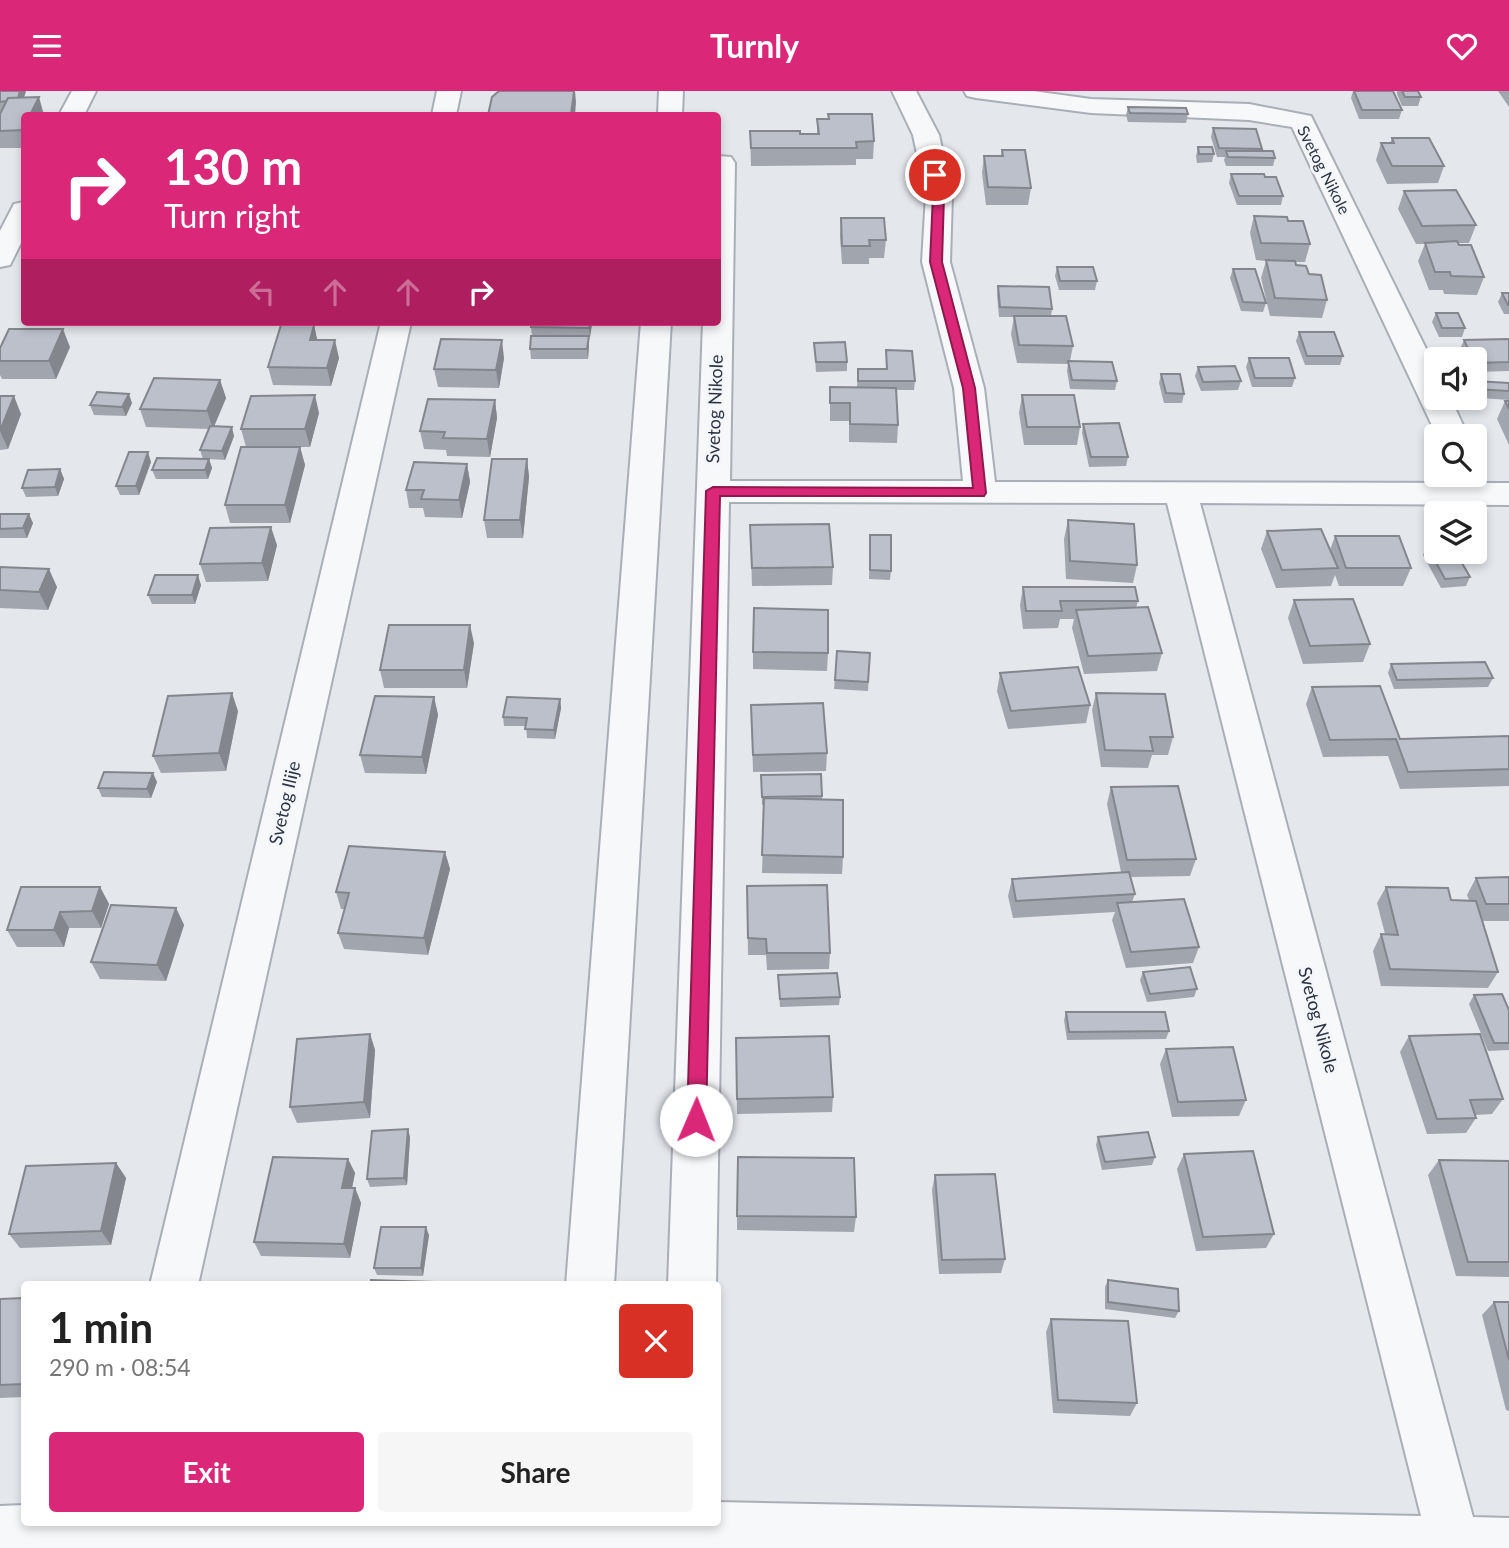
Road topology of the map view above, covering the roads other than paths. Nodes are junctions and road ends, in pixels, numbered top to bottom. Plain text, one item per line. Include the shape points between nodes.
1 (84, 91) edge
2 (449, 91) edge
3 (671, 91) edge
4 (904, 91) edge
5 (976, 91) edge
6 (74, 112) edge
7 (445, 112) edge
8 (670, 112) edge
9 (722, 163) dead end
10 (721, 199) edge
11 (21, 216) edge
12 (0, 259) edge
13 (395, 326) edge
14 (656, 326) edge
15 (718, 326) edge
16 (1447, 424) edge
17 (1488, 487) edge
18 (713, 491) junction
19 (980, 493) junction
20 (1181, 493) junction
21 (175, 1281) edge
22 (590, 1281) edge
23 (692, 1281) edge
24 (0, 1532) edge
25 (686, 1532) edge
26 (117, 1533) edge
27 (573, 1533) edge
28 (1509, 1544) edge
29 (1455, 1546) edge

1 - 6 street
2 - 7 street
3 - 8 street
4 - 19 street via 926,135 939,195 936,262 969,388
5 - 16 street, Svetog Nikole via 1091,106 1249,112 1301,121
9 - 10 street, Svetog Nikole
11 - 12 street
13 - 21 street, Svetog Ilije
14 - 22 street
15 - 18 street, Svetog Nikole
17 - 20 street
18 - 19 street
18 - 23 street, Svetog Nikole
19 - 20 street
20 - 29 street, Svetog Nikole
24 - 26 street
25 - 27 street
25 - 29 street
26 - 27 street
28 - 29 street

